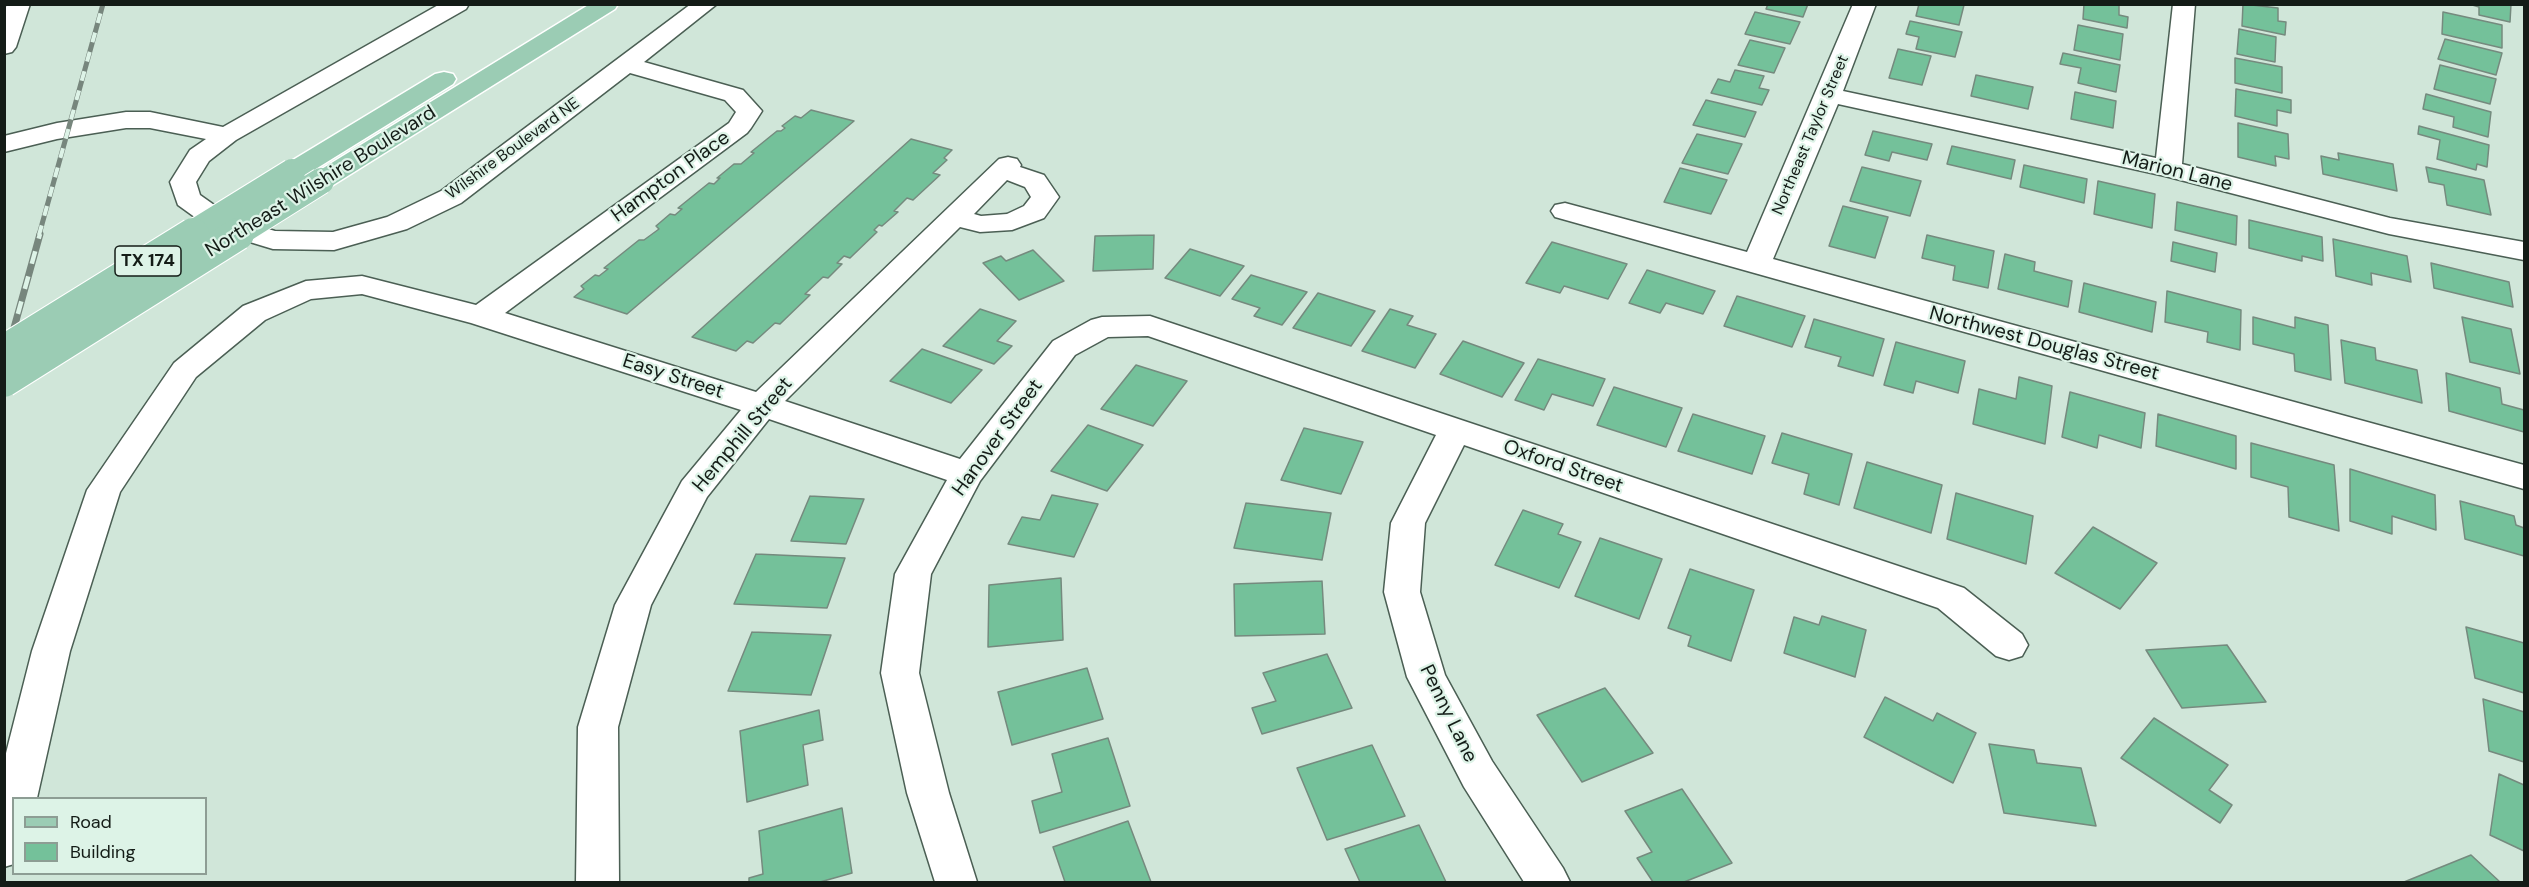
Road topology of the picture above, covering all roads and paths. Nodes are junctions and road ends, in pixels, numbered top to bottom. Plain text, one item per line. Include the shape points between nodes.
1 (19, 4) edge
2 (458, 4) edge
3 (565, 4) edge
4 (607, 4) edge
5 (706, 4) edge
6 (1865, 4) edge
7 (2184, 4) edge
8 (4, 47) edge
9 (628, 65) junction
10 (1829, 95) junction
11 (227, 135) junction
12 (4, 144) edge
13 (2168, 169) junction
14 (1564, 211) dead end
15 (955, 217) junction
16 (2524, 251) edge
17 (1756, 265) junction
18 (482, 316) junction
19 (1102, 327) joint
20 (4, 351) edge
21 (4, 381) edge
22 (762, 405) junction
23 (1455, 430) junction
24 (967, 474) junction
25 (2524, 477) edge
26 (2009, 645) dead end
27 (16, 797) edge
28 (12, 818) edge
29 (4, 848) edge
30 (597, 882) edge
31 (956, 882) edge
32 (1548, 882) edge

1 - 8 street
2 - 11 street, Wilshire Boulevard NE
3 - 20 main road, Northeast Wilshire Boulevard / TX 174, bridge
4 - 21 main road, Northeast Wilshire Boulevard, bridge
5 - 9 street, Wilshire Boulevard NE
6 - 10 street, Northeast Taylor Street
7 - 13 street
9 - 11 street, Wilshire Boulevard NE via 451,196 397,223 334,241 273,240 224,225 188,200 183,182 199,156
9 - 18 street, Hampton Place via 734,95 749,111 738,128
10 - 13 street, Marion Lane
10 - 17 street, Northeast Taylor Street
11 - 12 street via 150,120 126,120
13 - 16 street, Marion Lane via 2389,226
14 - 17 street, Northwest Douglas Street
15 - 15 street, Hemphill Street via 1006,168 1035,181 1045,197 1034,212 1012,222 980,224
15 - 22 street, Hemphill Street
17 - 25 street, Northwest Douglas Street
18 - 22 street, Easy Street
18 - 27 street, Easy Street via 362,285 306,290 254,313 185,370 104,490 51,651
19 - 23 street, Oxford Street via 1150,326
19 - 24 street, Hanover Street via 1064,348
22 - 24 street, Easy Street
22 - 30 street, Hemphill Street via 694,490 633,605 598,727
23 - 26 street, Oxford Street via 1951,598
23 - 32 street, Penny Lane via 1408,524 1402,592 1426,677 1478,774
24 - 31 street, Hanover Street via 913,574 900,673 928,793
28 - 29 street

